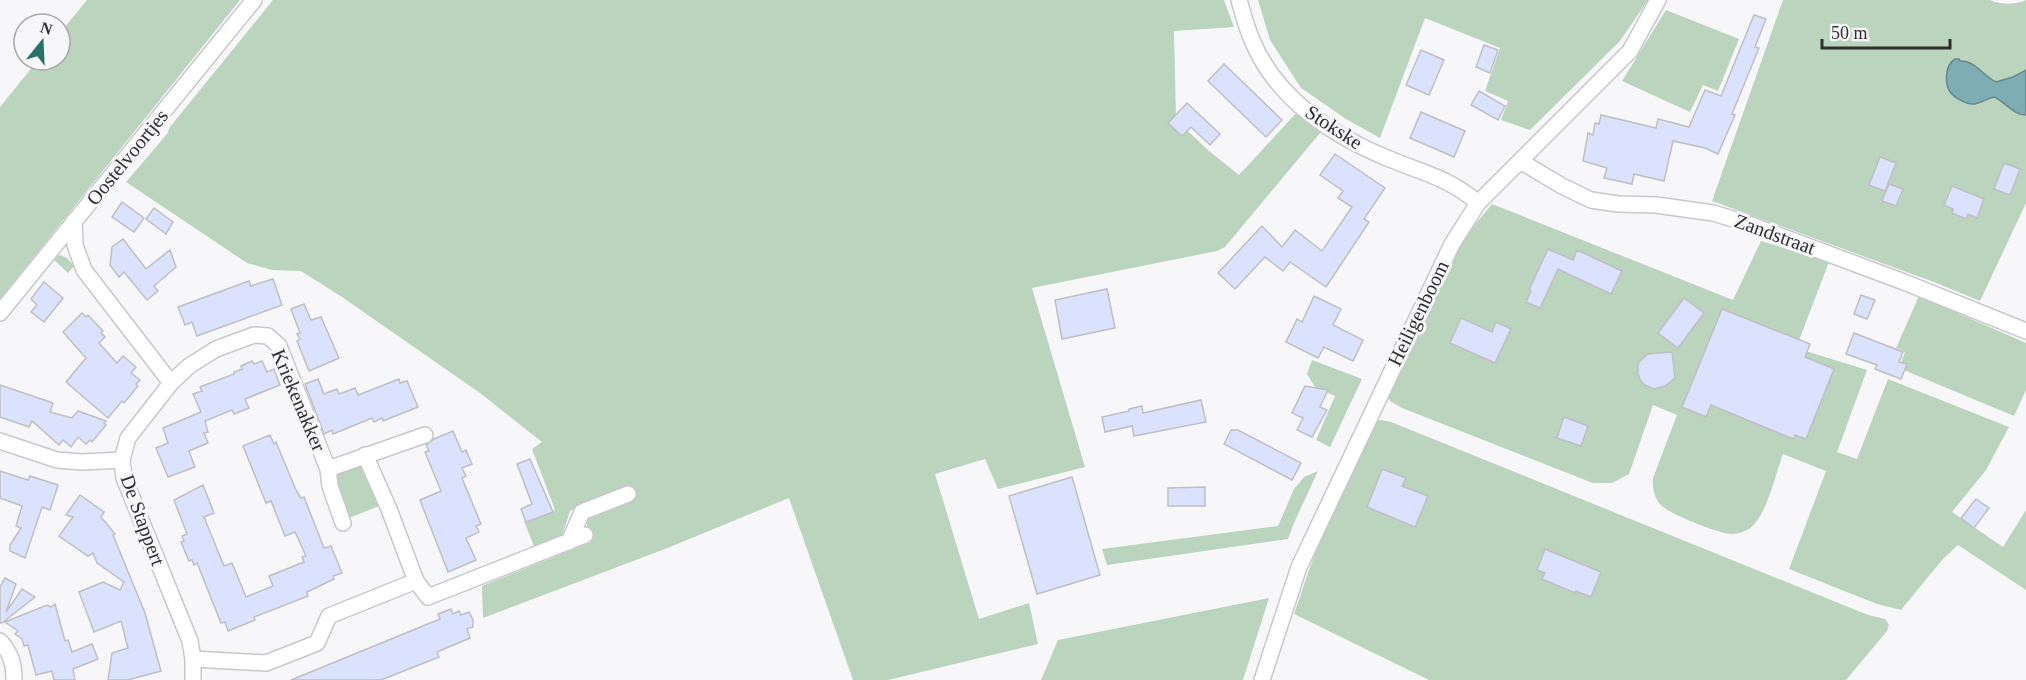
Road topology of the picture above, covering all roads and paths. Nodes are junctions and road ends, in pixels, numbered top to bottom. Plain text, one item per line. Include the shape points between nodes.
1 (254, 0) edge
2 (1239, 0) edge
3 (1658, 0) edge
4 (1520, 161) junction
5 (1478, 203) junction
6 (74, 221) junction
7 (0, 314) edge
8 (2026, 331) edge
9 (171, 383) junction
10 (425, 435) dead end
11 (0, 441) edge
12 (365, 455) junction
13 (122, 460) junction
14 (328, 469) junction
15 (628, 494) dead end
16 (343, 523) dead end
17 (585, 535) dead end
18 (569, 542) junction
19 (416, 581) junction
20 (0, 641) edge
21 (193, 659) junction
22 (14, 680) edge
23 (193, 680) edge
24 (1262, 680) edge

1 - 6 street, Oostelvoortjes
2 - 5 street, Stokske via 1257,51 1300,106 1353,143 1448,181
3 - 4 street, Heiligenboom via 1630,51
4 - 5 street, Heiligenboom
4 - 8 street, Zandstraat via 1591,200 1713,213 1743,222
5 - 24 street, Heiligenboom via 1429,288 1299,567
6 - 7 street, Oostelvoortjes
6 - 9 street via 75,245 84,270
9 - 13 street, De Stappert via 129,438
9 - 14 street, Kriekenakker via 216,349 254,335 268,336 279,346
10 - 12 street, Kriekenakker
11 - 13 street via 57,460
12 - 14 street, Kriekenakker
12 - 19 street
13 - 21 street, De Stappert via 124,478 190,641
14 - 16 street, Kriekenakker
15 - 18 street via 582,512
17 - 18 street
18 - 19 street via 428,597
19 - 21 street via 329,616 317,643 266,663
20 - 22 street via 10,653
21 - 23 street, De Stappert

